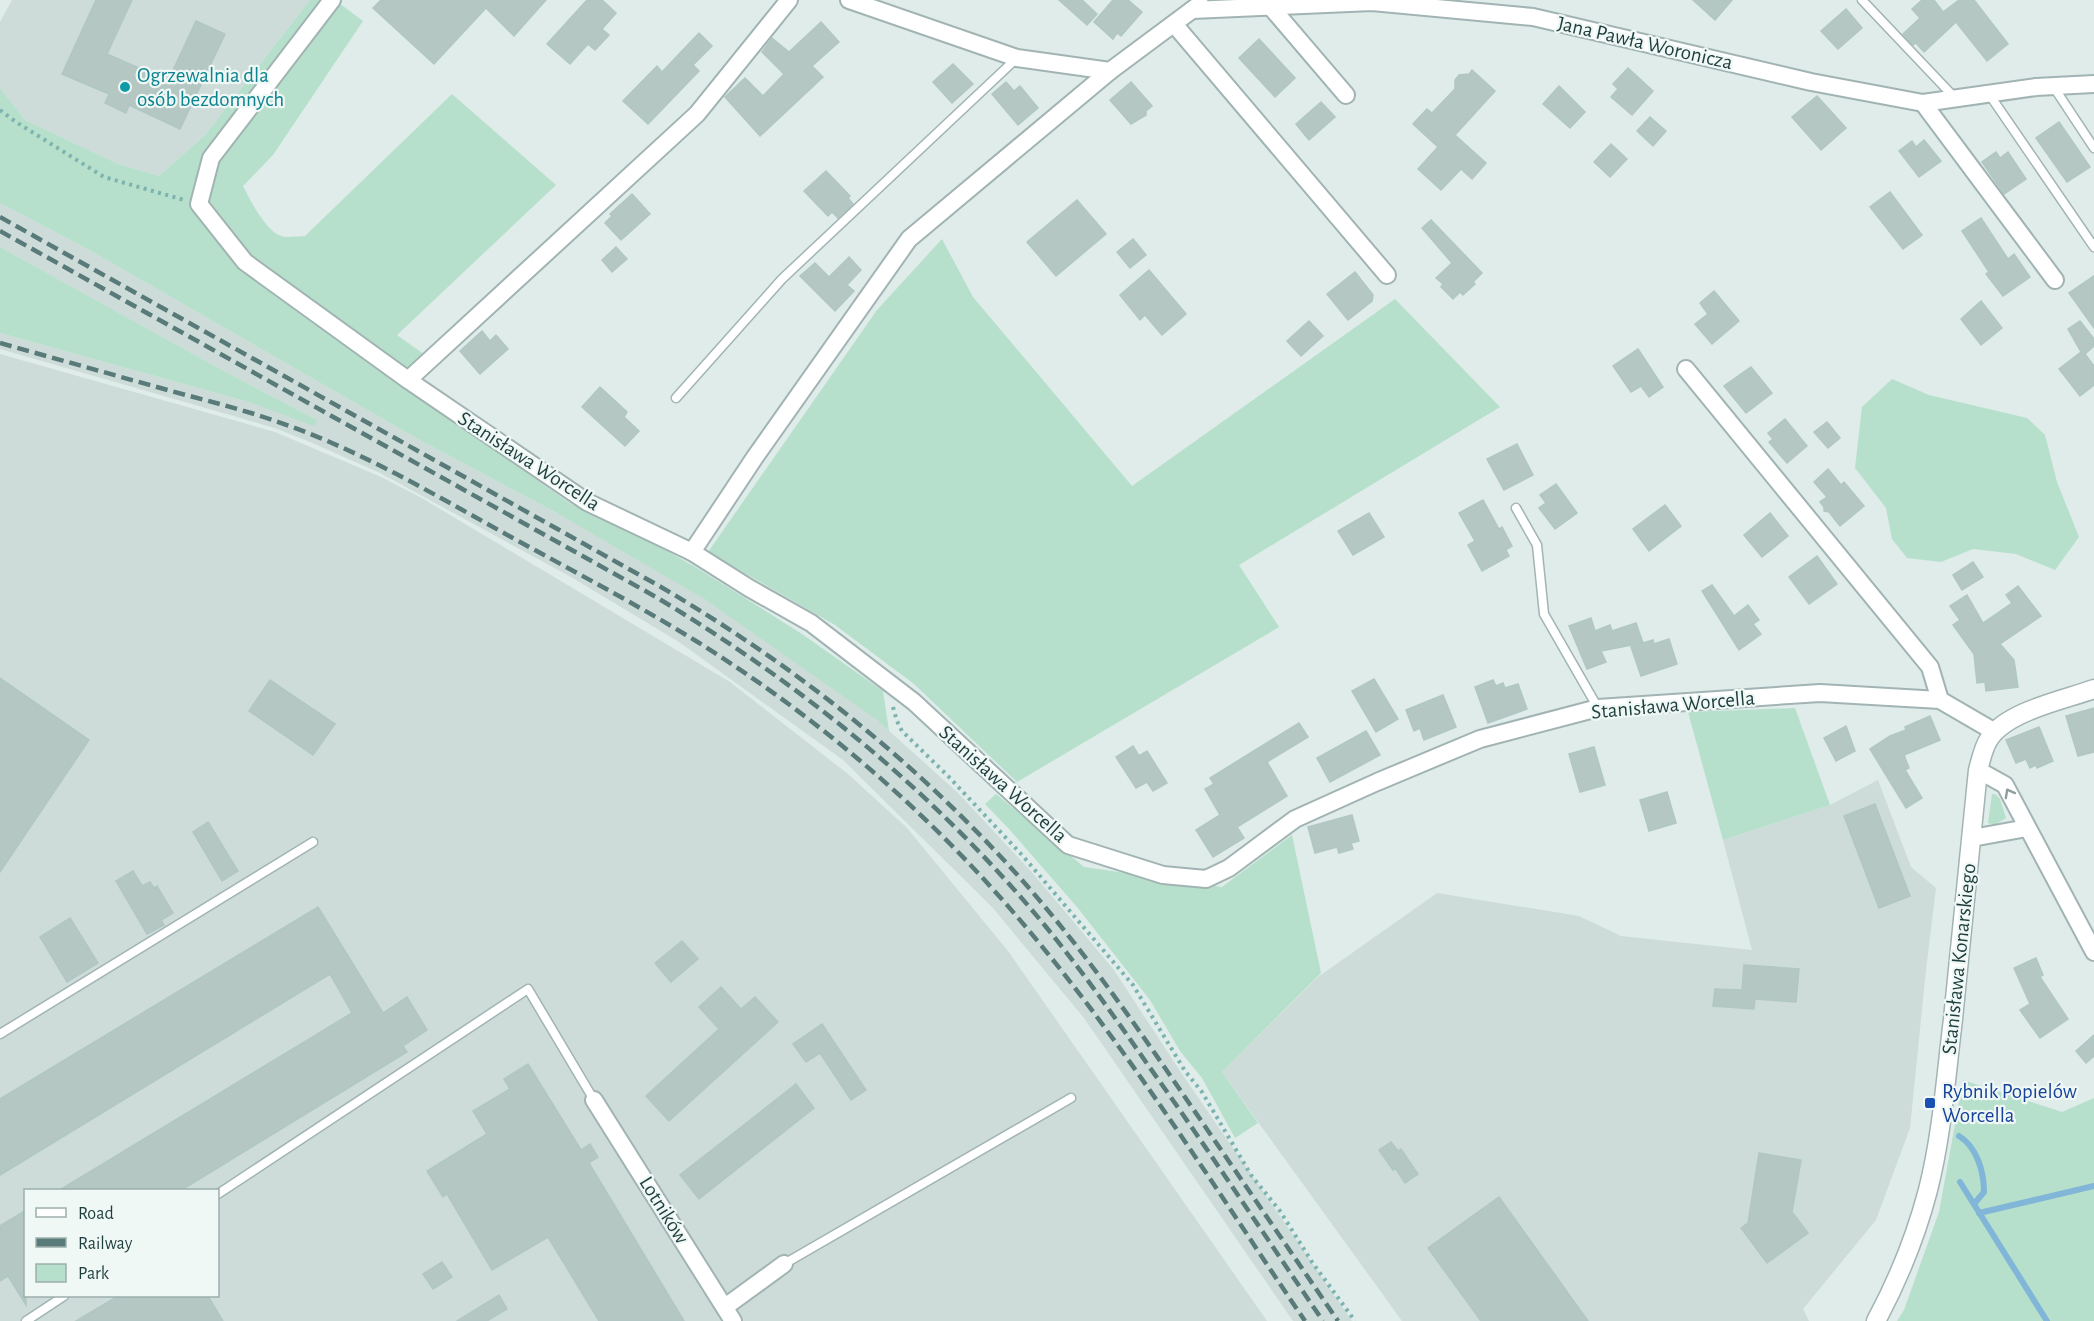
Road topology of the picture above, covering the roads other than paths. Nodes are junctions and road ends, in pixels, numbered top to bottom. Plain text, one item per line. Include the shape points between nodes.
1 (332, 0) edge
2 (789, 0) edge
3 (849, 0) edge
4 (1862, 0) edge
5 (1198, 5) edge
6 (1270, 6) junction
7 (1174, 24) junction
8 (1017, 58) junction
9 (1110, 71) junction
10 (2094, 84) edge
11 (2053, 86) junction
12 (1989, 94) junction
13 (1346, 95) dead end
14 (1955, 99) junction
15 (1923, 103) junction
16 (2094, 148) edge
17 (2094, 247) edge
18 (1387, 275) dead end
19 (2055, 280) dead end
20 (1686, 369) dead end
21 (408, 380) junction
22 (676, 398) dead end
23 (1516, 508) dead end
24 (692, 552) junction
25 (2094, 690) edge
26 (1940, 700) junction
27 (1598, 708) junction
28 (1995, 732) junction
29 (1978, 770) junction
30 (2027, 828) junction
31 (1972, 838) junction
32 (313, 842) dead end
33 (2094, 952) edge
34 (0, 1034) edge
35 (1071, 1098) dead end
36 (594, 1100) joint
37 (219, 1193) edge
38 (784, 1264) joint
39 (62, 1297) edge
40 (729, 1314) edge
41 (26, 1321) edge
42 (1876, 1321) edge

1 - 21 street, Stanisława Worcella via 211,158 199,204 245,262
2 - 21 street via 698,114
3 - 8 street
4 - 14 lane
5 - 6 street, Jana Pawła Woronicza
5 - 7 street
6 - 13 street
6 - 15 street, Jana Pawła Woronicza via 1372,2 1533,17 1811,82
7 - 9 street
7 - 18 street
8 - 9 street
8 - 22 lane via 782,279
9 - 24 street via 909,239
10 - 11 street, Jana Pawła Woronicza
11 - 12 street, Jana Pawła Woronicza
11 - 16 lane
12 - 14 street, Jana Pawła Woronicza
12 - 17 lane
14 - 15 street, Jana Pawła Woronicza
15 - 19 street
20 - 26 street via 1930,667
21 - 24 street, Stanisława Worcella via 587,502
23 - 27 lane via 1537,545 1544,614
24 - 27 street, Stanisława Worcella via 811,623 886,680 1068,845 1163,875 1206,879 1229,868 1296,819 1377,782 1480,739
25 - 28 street, Stanisława Konarskiego via 2019,716
26 - 27 street, Stanisława Worcella via 1820,693
26 - 28 street, Stanisława Worcella
28 - 29 street, Stanisława Konarskiego via 1984,749
30 -> 29 street via 2005,785
29 - 31 street, Stanisława Konarskiego
30 - 31 street, Stanisława Konarskiego
30 - 33 street
31 - 42 street, Stanisława Konarskiego via 1935,1158 1913,1238
32 - 34 lane
35 - 38 lane
36 - 37 lane via 528,989
36 - 40 street, Lotników
38 - 40 street
39 - 41 lane

